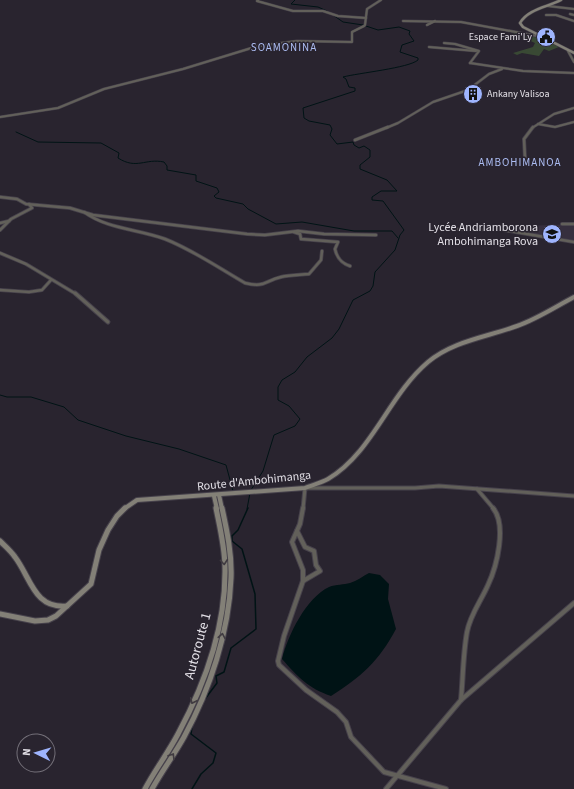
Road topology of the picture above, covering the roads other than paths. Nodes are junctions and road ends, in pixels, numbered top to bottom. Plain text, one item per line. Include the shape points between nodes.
1 (258, 0) edge
2 (381, 0) edge
3 (561, 0) edge
4 (548, 6) junction
5 (573, 10) edge
6 (570, 14) dead end
7 (574, 14) edge
8 (546, 15) dead end
9 (366, 18) junction
10 (403, 21) dead end
11 (436, 21) junction
12 (574, 21) edge
13 (427, 25) dead end
14 (544, 38) junction
15 (444, 43) dead end
16 (429, 47) dead end
17 (568, 51) junction
18 (479, 52) junction
19 (574, 53) edge
20 (574, 62) edge
21 (502, 69) junction
22 (574, 72) edge
23 (574, 108) edge
24 (0, 117) edge
25 (574, 122) edge
26 (538, 124) junction
27 (355, 140) dead end
28 (520, 161) dead end
29 (0, 197) edge
30 (29, 204) junction
31 (46, 205) junction
32 (32, 208) junction
33 (82, 211) junction
34 (9, 221) junction
35 (0, 223) edge
36 (562, 224) dead end
37 (574, 224) edge
38 (0, 230) edge
39 (449, 230) dead end
40 (293, 232) junction
41 (376, 235) dead end
42 (574, 242) edge
43 (322, 251) dead end
44 (0, 253) edge
45 (350, 266) dead end
46 (51, 280) junction
47 (0, 290) edge
48 (574, 297) edge
49 (108, 322) dead end
50 (305, 488) junction
51 (477, 489) junction
52 (216, 495) junction
53 (574, 496) edge
54 (297, 531) junction
55 (0, 541) edge
56 (303, 581) junction
57 (574, 603) edge
58 (69, 605) junction
59 (53, 606) junction
60 (0, 614) edge
61 (56, 616) junction
62 (461, 700) junction
63 (396, 776) junction
64 (145, 789) edge
65 (152, 789) edge
66 (386, 789) edge
67 (446, 789) edge

1 - 9 street via 293,11 323,11 338,16
2 - 9 street via 367,9
3 - 4 main road
4 - 5 street
4 - 14 main road via 527,15 520,22 523,27
6 - 7 street
8 - 12 street via 556,15
9 - 24 street via 364,26 352,32 352,42 297,41 258,46 188,68 108,88 58,108
10 - 11 street
11 - 13 street
11 - 14 street via 492,26
14 - 17 main road
15 - 18 street
16 - 18 street
17 - 19 main road
17 - 20 street
18 - 21 street via 470,62
21 - 22 street
21 - 27 street via 489,74 468,90 433,102 398,123
23 - 26 street via 558,111
25 - 26 street via 555,126
26 - 28 street via 525,136 525,158
29 - 30 street
30 - 31 street
30 - 32 street
31 - 32 street
31 - 33 street
32 - 34 street
33 - 40 street via 93,215 247,234
33 - 43 street via 106,225 132,229 170,241 254,286 264,286 280,277 309,274 321,260
34 - 35 street
34 - 38 street
36 - 37 street
39 - 42 street via 503,230
40 - 41 street
40 - 45 street via 300,234 301,239 338,242 335,249 338,260
44 - 46 street via 26,264
46 - 47 street via 42,290
46 - 49 street via 72,290
48 - 50 main road, Route d'Ambohimanga via 517,326 478,336 438,353 404,387 359,452 346,466 328,480
50 - 51 street via 439,486
50 - 52 main road, Route d'Ambohimanga
50 - 54 street via 301,521
51 - 53 street
51 - 62 street via 497,513 500,522 499,551 489,584 471,617 467,633
52 - 58 main road, Route d'Ambohimanga via 137,500 128,505 108,530 99,550 91,584
52 -> 64 main road, Autoroute 1 via 225,576 214,642 200,686 178,734
65 -> 52 main road, Autoroute 1 via 184,736 207,687 220,643 231,575 226,528
54 - 56 street via 292,536 292,542 303,570
54 - 56 street via 305,548 314,551 316,565 320,568 320,571
55 - 59 main road via 16,556 39,597
56 - 63 street via 284,636 279,665 306,690 337,712 346,722 351,737 367,755 384,772
57 - 62 street
58 - 59 main road
58 - 61 main road, Route d'Ambohimanga
59 - 61 main road via 56,609
60 - 61 main road, Route d'Ambohimanga via 36,621
62 - 63 street
63 - 66 street
63 - 67 street

